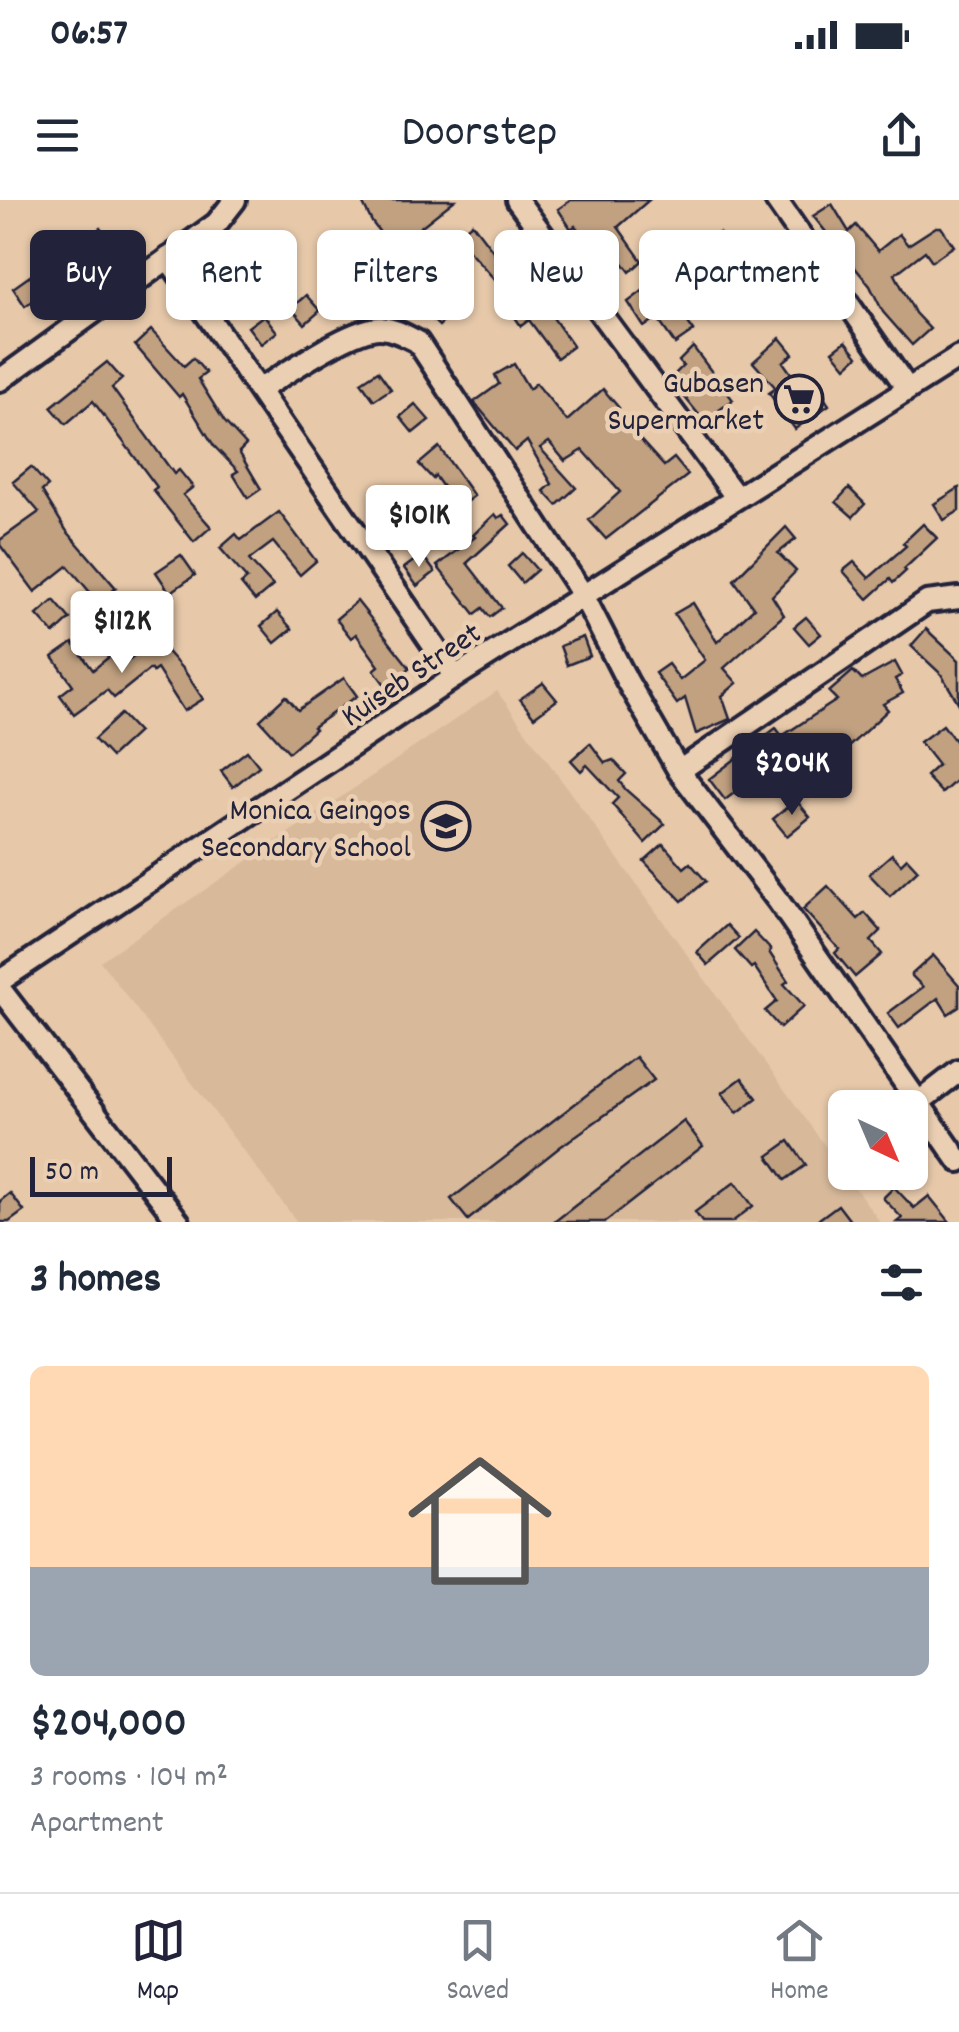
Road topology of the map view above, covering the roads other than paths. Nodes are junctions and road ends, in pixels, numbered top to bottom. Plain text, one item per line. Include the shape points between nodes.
1 (235, 200) edge
2 (517, 200) edge
3 (776, 200) edge
4 (207, 230) edge
5 (166, 259) edge
6 (211, 320) edge
7 (959, 357) edge
8 (0, 380) edge
9 (907, 388) junction
10 (260, 390) junction
11 (736, 497) junction
12 (583, 595) junction
13 (959, 598) edge
14 (455, 678) junction
15 (680, 771) junction
16 (0, 985) edge
17 (959, 1070) edge
18 (911, 1090) edge
19 (928, 1095) edge
20 (928, 1115) edge
21 (959, 1161) edge
22 (178, 1222) edge

1 - 4 street
2 - 11 street
3 - 9 street
5 - 8 street
6 - 10 street
7 - 9 street, Kuiseb Street
9 - 11 street, Kuiseb Street
10 - 12 street via 358,332 397,330 418,342
10 - 14 street
11 - 12 street, Kuiseb Street
12 - 14 street, Kuiseb Street
12 - 15 street
13 - 15 street via 927,602
14 - 16 street, Kuiseb Street
15 - 18 street
16 - 22 street
17 - 19 street
20 - 21 street

